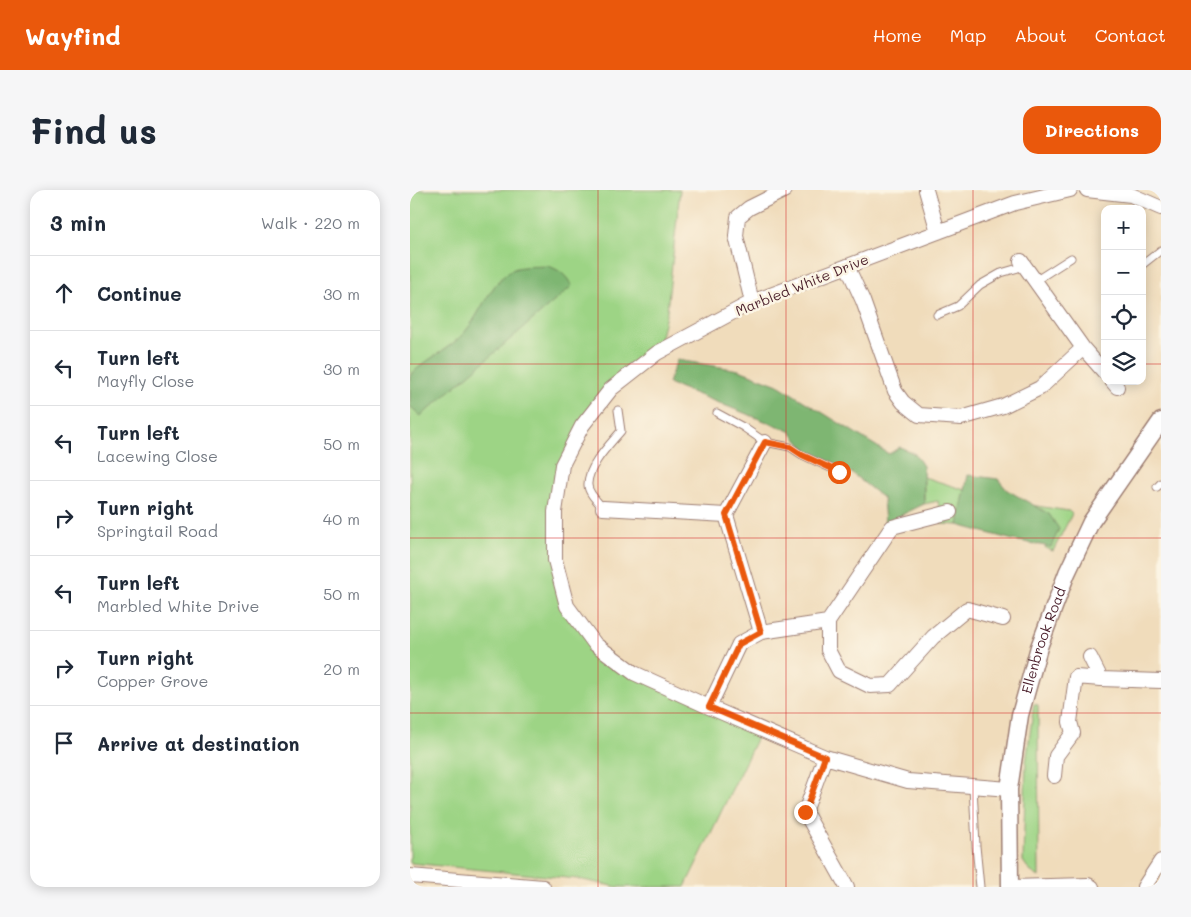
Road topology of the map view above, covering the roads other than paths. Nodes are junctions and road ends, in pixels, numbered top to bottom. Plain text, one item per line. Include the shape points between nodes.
1 (785, 190) edge
2 (926, 190) edge
3 (1070, 190) edge
4 (1087, 190) edge
5 (1132, 193) edge
6 (1161, 208) edge
7 (938, 232) junction
8 (1161, 250) edge
9 (1071, 258) dead end
10 (1146, 262) edge
11 (1023, 264) joint
12 (847, 266) junction
13 (1035, 281) junction
14 (752, 302) junction
15 (937, 315) dead end
16 (1083, 348) junction
17 (1101, 368) edge
18 (618, 410) dead end
19 (717, 413) dead end
20 (1161, 421) edge
21 (765, 442) junction
22 (839, 472) dead end
23 (603, 508) joint
24 (950, 512) dead end
25 (726, 515) junction
26 (1003, 619) dead end
27 (828, 622) junction
28 (761, 632) junction
29 (1090, 657) dead end
30 (1101, 680) junction
31 (1161, 681) edge
32 (709, 707) junction
33 (825, 757) junction
34 (1054, 776) dead end
35 (973, 787) junction
36 (1009, 790) junction
37 (1161, 861) edge
38 (410, 876) edge
39 (543, 887) edge
40 (847, 887) edge
41 (980, 887) edge
42 (1011, 887) edge
43 (1092, 887) edge
44 (1144, 887) edge

1 - 14 street via 738,216 736,236
2 - 7 street
3 - 7 street, Marbled White Drive via 1015,203
4 - 5 street
5 - 6 street
7 - 12 street, Marbled White Drive
8 - 10 lane
9 - 13 lane
11 - 13 street
11 - 15 lane via 980,285 958,306
12 - 14 street, Marbled White Drive
12 - 16 street via 895,391 902,402 919,415 961,418 1003,406 1040,388
13 - 16 street
14 - 32 street, Marbled White Drive via 657,353 612,389 582,426 562,465 555,512 555,560 567,606 595,644 634,673
16 - 17 street
18 - 23 lane via 620,431 592,468 588,485
19 - 21 lane
20 - 36 street, Ellenbrook Road via 1091,522 1067,573 1039,647 1020,715
21 - 22 lane via 790,447
21 - 25 street
23 - 25 street
24 - 27 street via 892,527
25 - 28 street
26 - 27 street via 967,609 933,637 890,685 870,686 839,671 828,650
27 - 28 street
28 - 32 street via 739,644
29 - 30 street
30 - 31 street
30 - 34 street via 1076,677 1070,722 1073,733 1056,756
32 - 33 street, Marbled White Drive
33 - 35 street, Marbled White Drive via 908,781
33 - 40 street via 805,812
35 - 36 street, Marbled White Drive
35 - 41 lane
36 - 42 street, Ellenbrook Road
37 - 44 street
38 - 39 street
42 - 43 street

